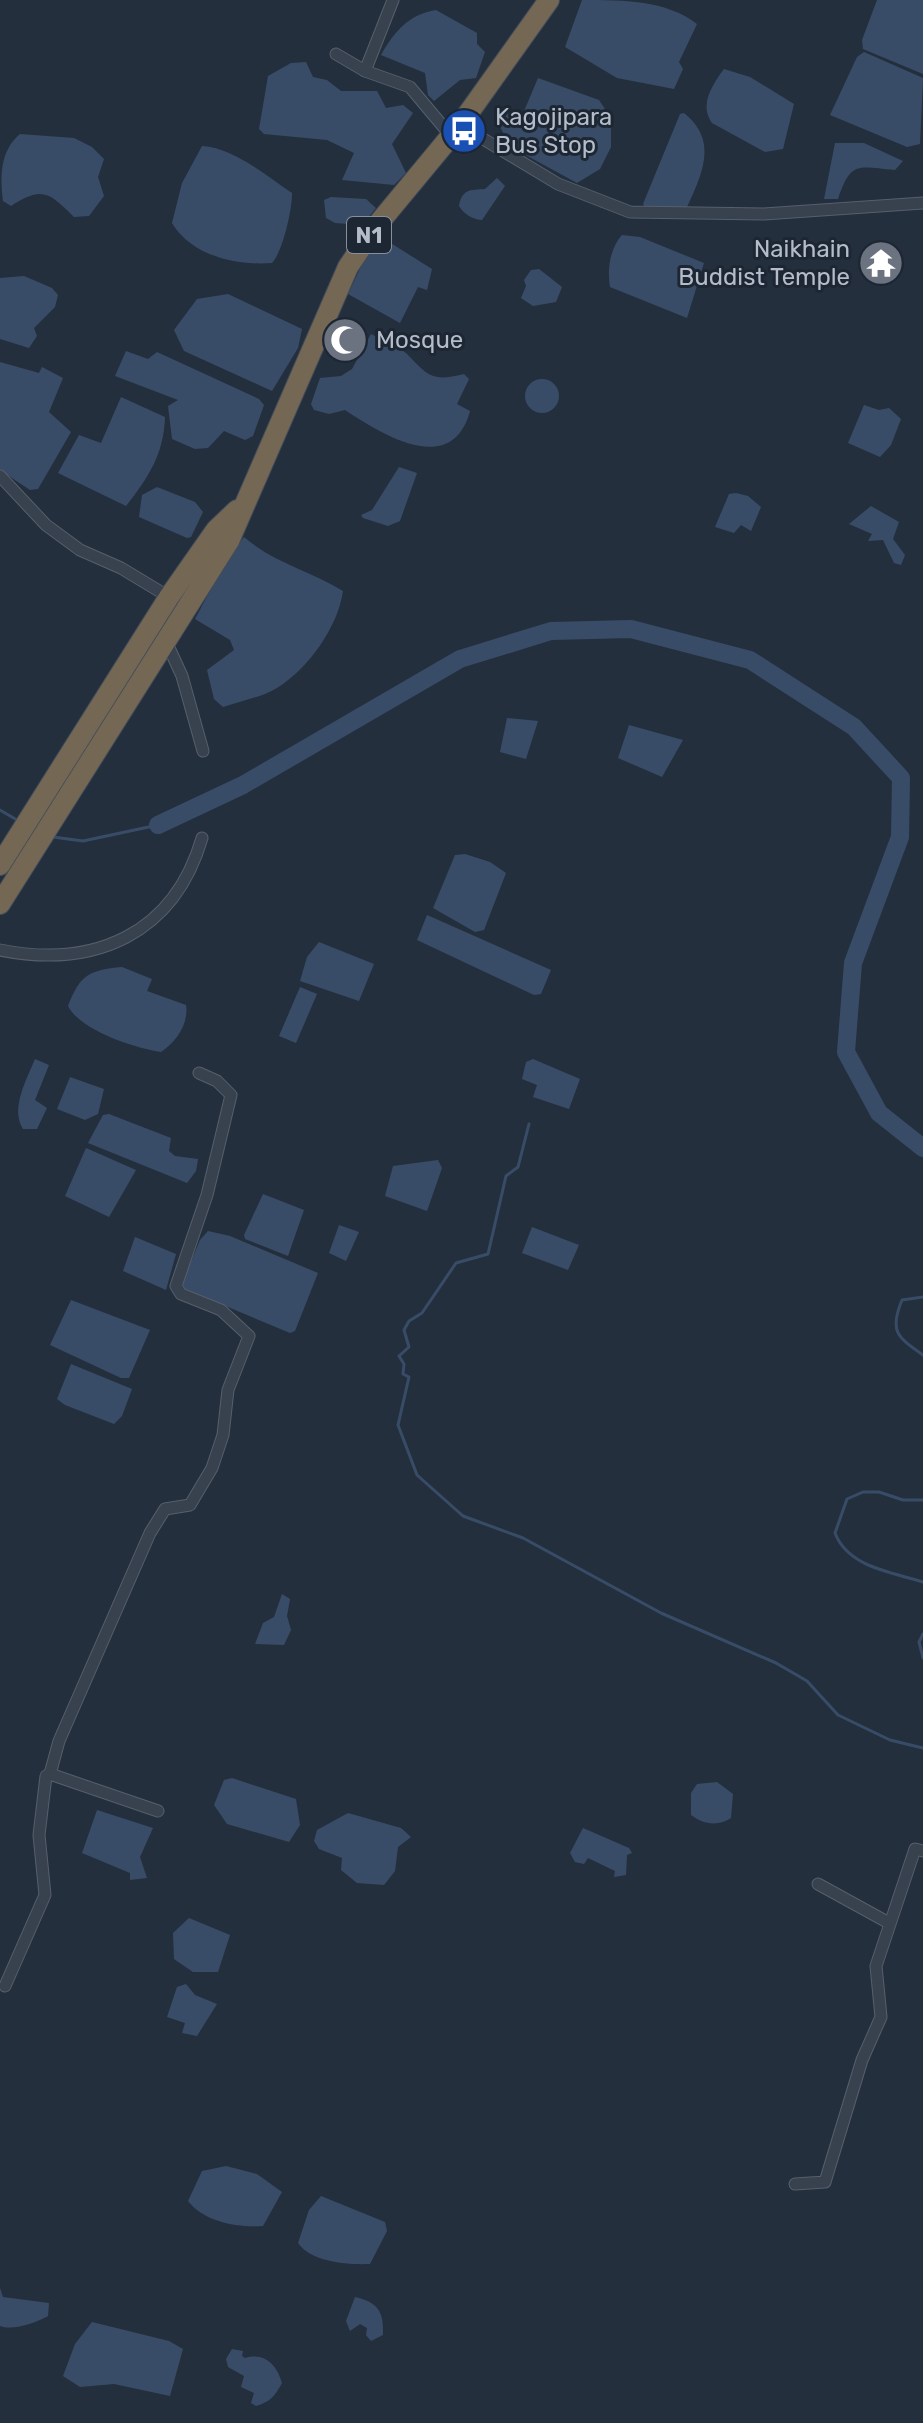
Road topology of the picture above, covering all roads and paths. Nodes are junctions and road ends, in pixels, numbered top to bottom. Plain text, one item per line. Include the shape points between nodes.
1 (393, 0) edge
2 (549, 0) edge
3 (336, 54) dead end
4 (365, 71) junction
5 (456, 130) junction
6 (923, 203) edge
7 (0, 476) edge
8 (243, 503) junction
9 (169, 597) junction
10 (154, 622) junction
11 (167, 642) junction
12 (203, 751) dead end
13 (202, 838) dead end
14 (0, 865) edge
15 (0, 904) edge
16 (0, 950) edge
17 (199, 1073) dead end
18 (50, 1774) junction
19 (158, 1811) dead end
20 (923, 1851) edge
21 (818, 1884) dead end
22 (889, 1923) junction
23 (5, 1986) dead end
24 (795, 2184) dead end

1 - 4 street
2 - 5 highway, N1
3 - 4 street
4 - 5 street via 410,87
5 - 6 street via 558,184 630,212 764,214
5 - 8 highway, N1 via 348,267
7 - 9 street via 46,525 80,550
8 - 9 highway, N1 via 216,530
8 - 11 highway, N1 via 229,541
9 - 10 highway, N1
10 - 11 street
10 - 14 highway, N1
11 - 12 street
11 - 15 highway, N1
13 - 16 street via 185,883 137,935 49,956
17 - 18 street via 231,1095 207,1195 176,1286 181,1294 221,1310 249,1336 228,1390 223,1435 212,1468 190,1505 165,1509 150,1533 59,1741
18 - 19 street
18 - 23 street via 39,1835 45,1895
20 - 22 street via 915,1849
21 - 22 street
22 - 24 street via 876,1966 881,2017 862,2060 825,2182

